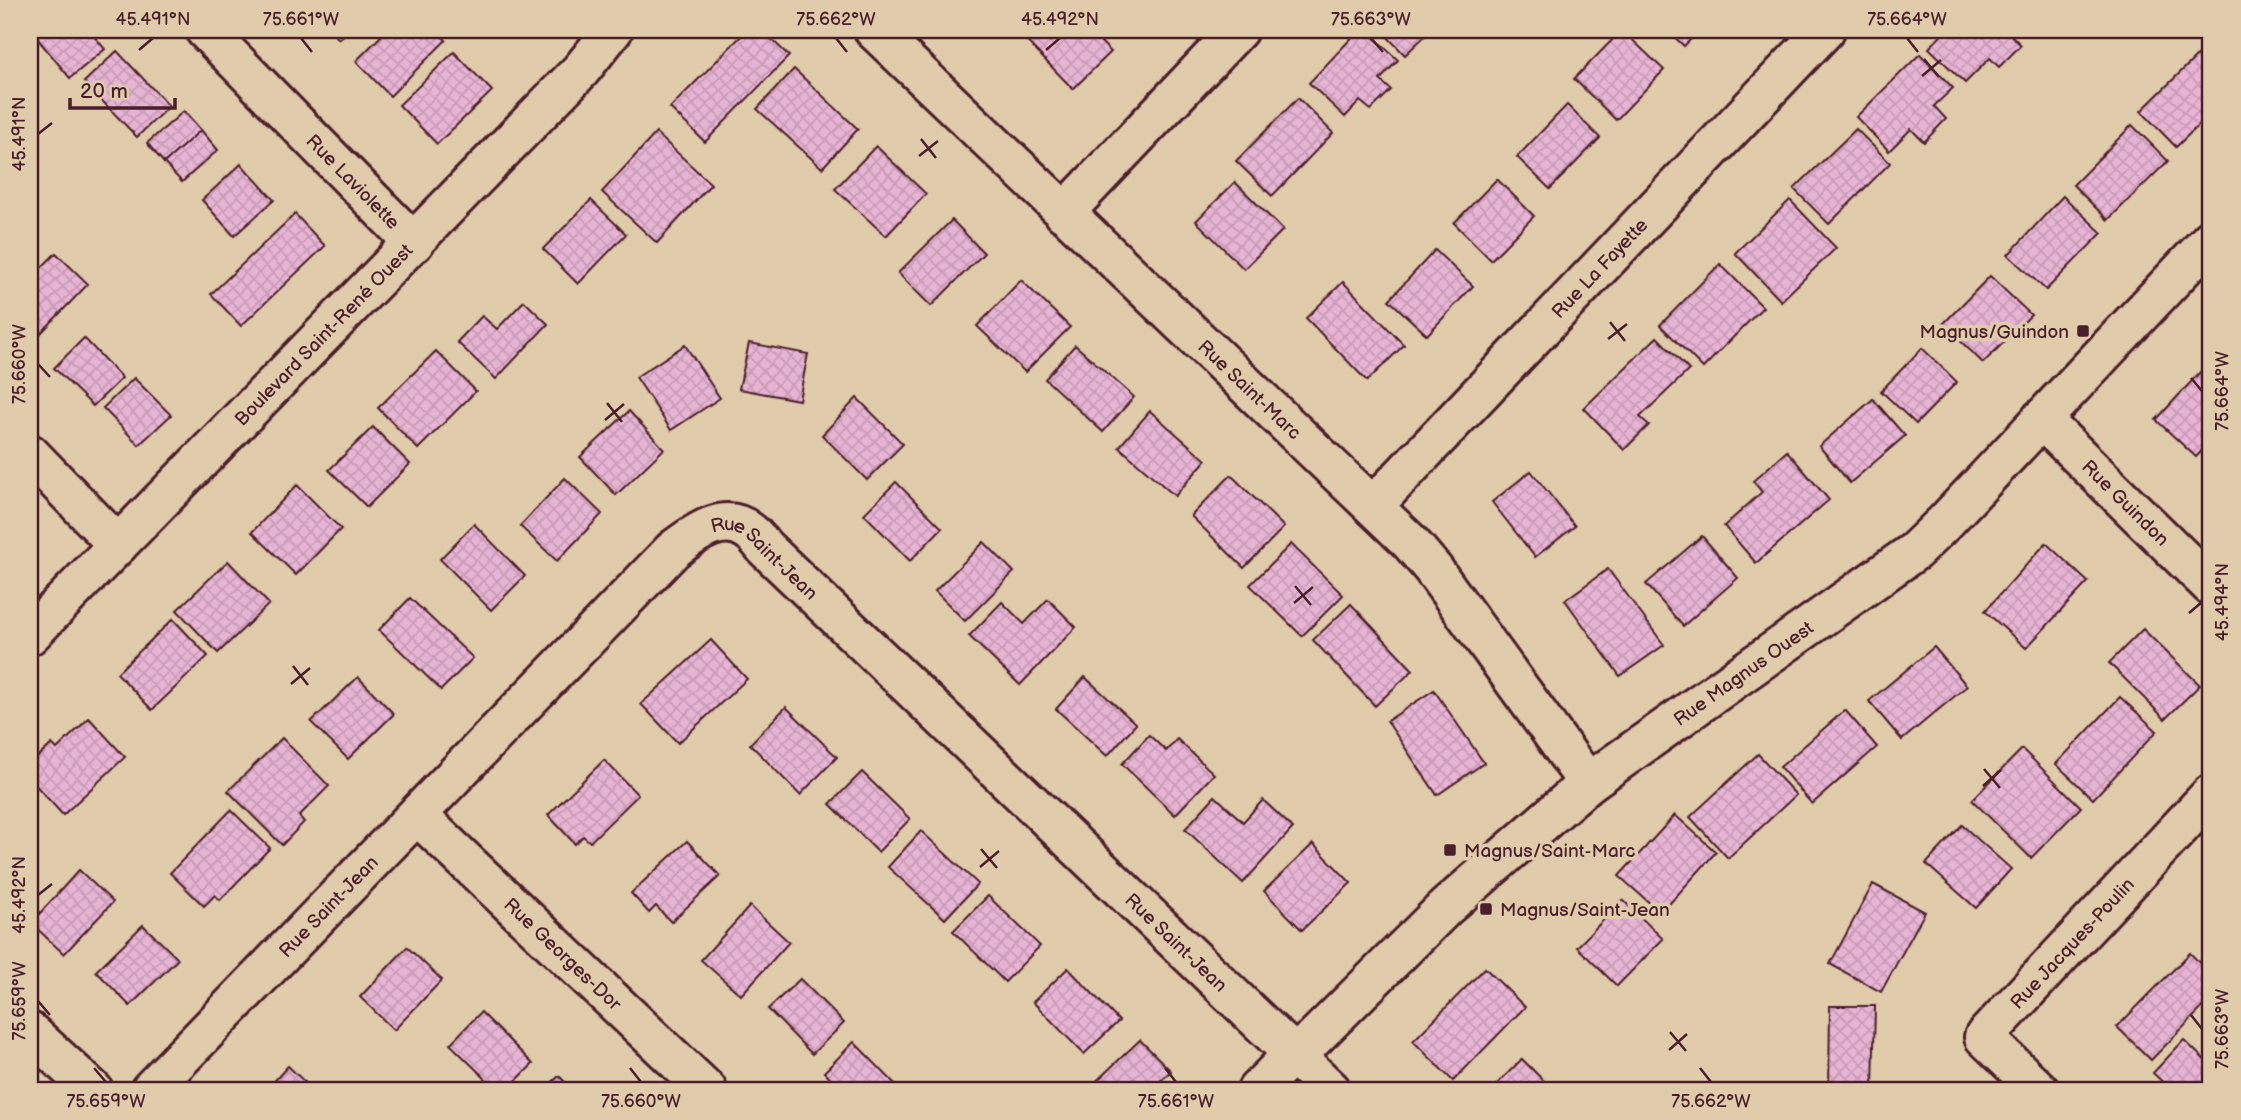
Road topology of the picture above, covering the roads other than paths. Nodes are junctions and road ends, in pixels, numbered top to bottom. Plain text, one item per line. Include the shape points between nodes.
1 (205, 30) edge
2 (613, 30) edge
3 (874, 30) edge
4 (1238, 30) edge
5 (1825, 30) edge
6 (1064, 213) junction
7 (2211, 239) edge
8 (414, 243) junction
9 (2041, 419) junction
10 (30, 454) edge
11 (1374, 505) junction
12 (118, 545) junction
13 (2211, 586) edge
14 (30, 635) edge
15 (1588, 783) junction
16 (2211, 794) edge
17 (418, 816) junction
18 (30, 1032) edge
19 (1293, 1054) junction
20 (93, 1090) edge
21 (150, 1090) edge
22 (707, 1090) edge
23 (1258, 1090) edge
24 (1331, 1090) edge
25 (2039, 1090) edge

1 - 8 street, Rue Laviolette
2 - 8 street, Boulevard Saint-René Ouest via 581,70
3 - 6 street, Rue Saint-Marc
4 - 6 street
5 - 11 street, Rue La Fayette
6 - 11 street, Rue Saint-Marc
7 - 9 street, Rue Magnus Ouest
8 - 12 street, Boulevard Saint-René Ouest
9 - 13 street, Rue Guindon
9 - 15 street, Rue Magnus Ouest via 1915,551
10 - 12 street
11 - 15 street, Rue Saint-Marc via 1433,569
12 - 14 street, Boulevard Saint-René Ouest
15 - 19 street, Rue Magnus Ouest via 1446,907
16 - 25 street, Rue Jacques-Poulin via 1984,1037
17 - 19 street, Rue Saint-Jean via 673,550 699,530 727,522 748,530
17 - 21 street, Rue Saint-Jean
17 - 22 street, Rue Georges-Dor
18 - 20 street
19 - 23 street, Rue Magnus Ouest
19 - 24 street, Rue Saint-Jean

